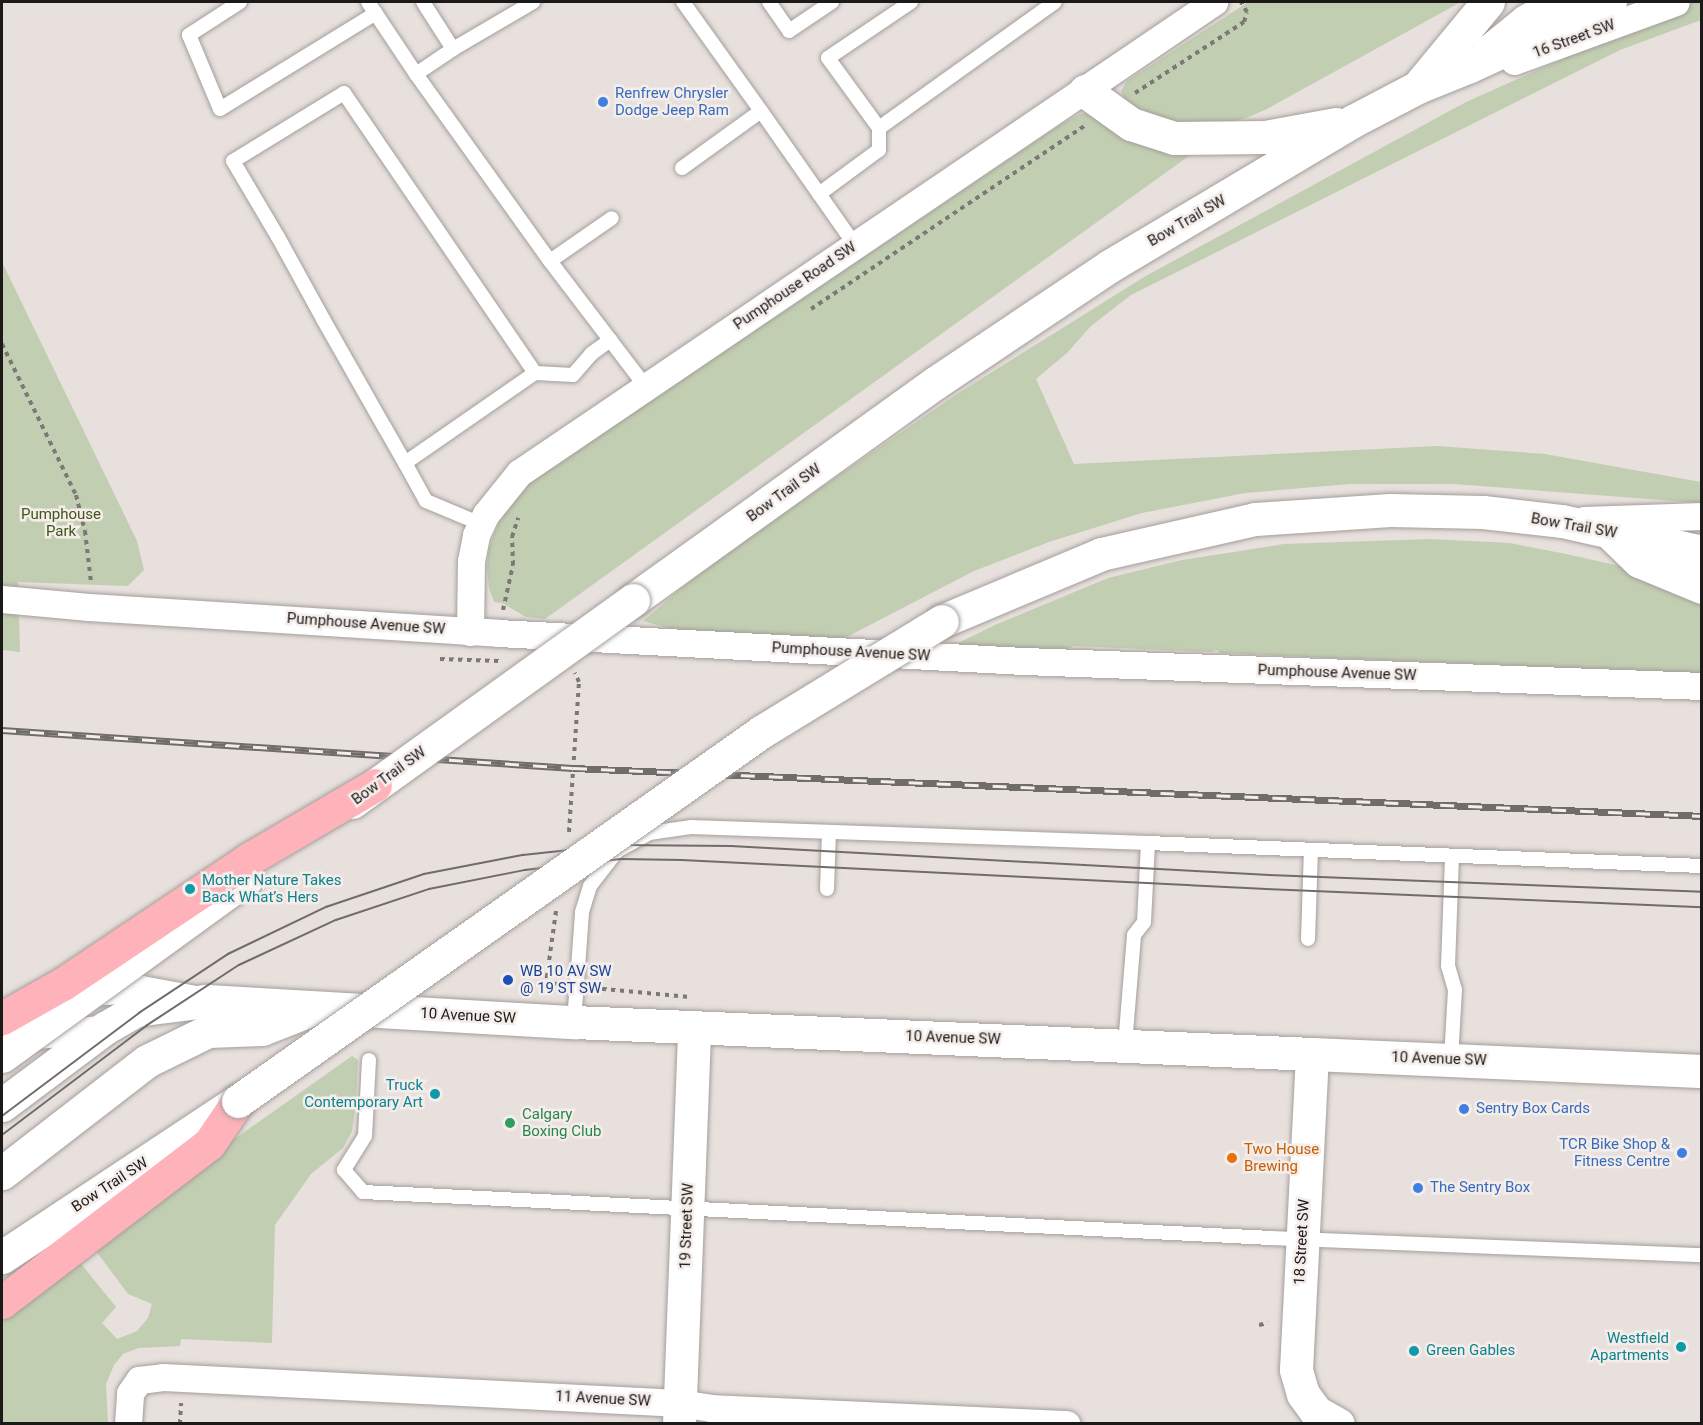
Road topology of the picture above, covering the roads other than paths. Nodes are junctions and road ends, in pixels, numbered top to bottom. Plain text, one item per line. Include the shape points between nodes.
1 (240, 2) edge
2 (423, 2) edge
3 (533, 2) edge
4 (683, 2) edge
5 (769, 2) edge
6 (832, 2) edge
7 (911, 2) edge
8 (1055, 2) edge
9 (1214, 2) edge
10 (1488, 2) edge
11 (1560, 2) edge
12 (1610, 2) edge
13 (1676, 2) edge
14 (372, 7) edge
15 (453, 49) junction
16 (1470, 66) junction
17 (416, 74) junction
18 (1418, 87) junction
19 (1090, 105) junction
20 (761, 111) junction
21 (1353, 121) junction
22 (879, 128) junction
23 (682, 168) dead end
24 (819, 194) junction
25 (612, 218) dead end
26 (855, 245) junction
27 (550, 261) junction
28 (610, 340) junction
29 (535, 373) junction
30 (646, 387) junction
31 (405, 463) junction
32 (1701, 516) edge
33 (1562, 521) junction
34 (481, 524) junction
35 (1609, 531) junction
36 (1701, 552) edge
37 (1701, 587) edge
38 (2, 599) edge
39 (470, 632) junction
40 (1701, 686) edge
41 (375, 785) joint
42 (829, 832) junction
43 (1148, 843) junction
44 (1311, 850) junction
45 (1452, 855) junction
46 (1701, 866) edge
47 (827, 889) dead end
48 (1308, 939) dead end
49 (2, 999) edge
50 (156, 1006) junction
51 (317, 1007) junction
52 (693, 1012) junction
53 (574, 1022) junction
54 (105, 1028) junction
55 (6, 1038) edge
56 (1125, 1045) junction
57 (1312, 1054) junction
58 (1451, 1059) junction
59 (369, 1060) dead end
60 (147, 1061) junction
61 (1701, 1071) edge
62 (14, 1097) edge
63 (238, 1101) junction
64 (2, 1173) edge
65 (688, 1208) junction
66 (1303, 1239) junction
67 (1701, 1255) edge
68 (2, 1257) edge
69 (2, 1302) edge
70 (680, 1413) edge
71 (1322, 1420) edge
72 (128, 1424) edge
73 (1067, 1424) edge

1 - 14 lane via 189,36 220,109
2 - 15 lane
3 - 15 lane
4 - 20 lane
5 - 6 lane via 789,31
7 - 22 lane via 828,58
8 - 22 lane
9 - 19 street, Pumphouse Road SW
10 - 18 main road
11 - 16 main road via 1526,21
12 - 16 main road, Bow Trail SW
13 - 16 street, 16 Street SW via 1512,62
14 - 17 lane
15 - 17 lane
16 - 18 main road, Bow Trail SW
17 - 27 lane
18 - 21 main road, Bow Trail SW
19 - 21 main road via 1174,138 1265,137
19 - 26 street, Pumphouse Road SW
20 - 23 lane
20 - 24 lane
21 - 41 main road, Bow Trail SW, bridge via 1108,267 935,383
22 - 24 lane via 879,150
24 - 26 lane
25 - 27 lane
26 - 30 street, Pumphouse Road SW
27 - 28 lane
28 - 29 lane via 573,375
28 - 30 lane
29 - 31 lane
29 - 31 lane via 344,93 233,161
30 - 34 street, Pumphouse Road SW via 519,473
31 - 34 lane via 426,501
32 - 33 street
33 - 35 main road, Bow Trail SW
33 - 63 main road, Bow Trail SW, bridge via 1483,512 1390,510 1255,519 1101,554 942,621 761,732
34 - 39 street, Pumphouse Road SW via 471,561
35 - 36 main road, Bow Trail SW
35 - 37 main road via 1639,561
38 - 39 street, Pumphouse Avenue SW
39 - 40 street, Pumphouse Avenue SW via 1024,661
41 - 55 highway, bridge via 249,860 63,983
42 - 43 lane
42 - 47 lane
42 - 53 lane via 691,827 649,833 617,851 590,886 582,912
43 - 44 lane
43 - 56 lane via 1144,922 1134,935
44 - 45 lane
44 - 48 lane
45 - 46 lane
45 - 58 lane via 1448,966 1455,990
49 - 50 street
50 - 51 main road, 10 Avenue SW via 206,1001
50 - 54 main road, 10 Avenue SW via 136,1010
50 - 60 main road via 166,1028
51 - 53 main road, 10 Avenue SW
51 - 60 main road via 262,1029 208,1031
52 - 53 main road, 10 Avenue SW
52 - 56 main road, 10 Avenue SW
52 - 65 main road, 19 Street SW
54 - 55 street
54 - 62 main road, 10 Avenue SW
55 - 62 main road via 32,1066
56 - 57 main road, 10 Avenue SW
57 - 58 main road, 10 Avenue SW
57 - 66 main road, 18 Street SW
58 - 61 main road, 10 Avenue SW
59 - 65 lane via 364,1136 344,1170 363,1192
60 - 64 main road
63 - 68 main road, Bow Trail SW
63 - 69 highway via 209,1144
65 - 66 lane
65 - 70 main road, 19 Street SW
66 - 67 lane
66 - 71 main road, 18 Street SW via 1296,1370 1303,1394
70 - 72 street, 11 Avenue SW via 163,1377 139,1380 130,1393
70 - 73 street, 11 Avenue SW via 711,1408

